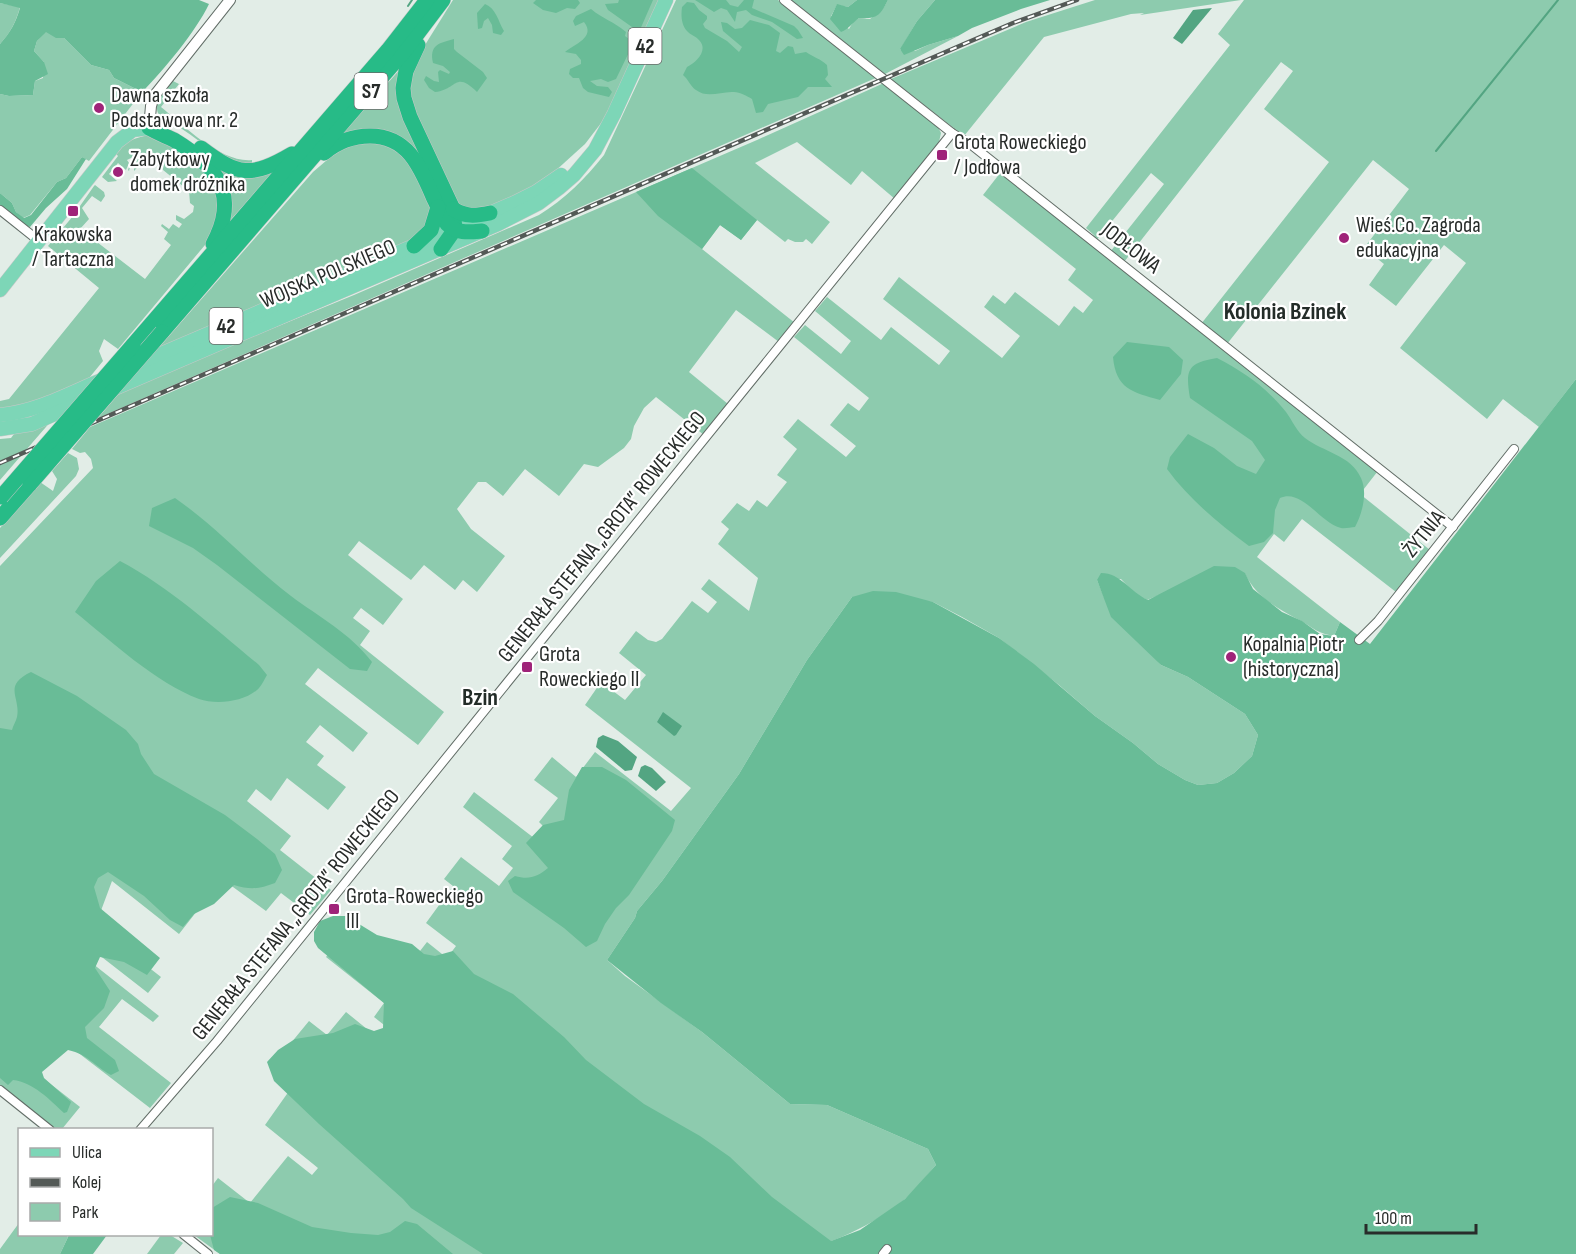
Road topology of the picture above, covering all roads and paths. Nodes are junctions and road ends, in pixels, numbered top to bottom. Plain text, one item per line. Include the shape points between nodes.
1 (230, 0) edge
2 (666, 0) edge
3 (784, 0) edge
4 (436, 2) edge
5 (624, 93) junction
6 (148, 128) junction
7 (952, 133) junction
8 (305, 146) junction
9 (300, 172) junction
10 (445, 208) junction
11 (0, 210) edge
12 (490, 213) junction
13 (455, 229) junction
14 (482, 231) junction
15 (39, 241) junction
16 (414, 246) junction
17 (441, 249) junction
18 (199, 268) junction
19 (0, 290) edge
20 (0, 415) edge
21 (0, 429) edge
22 (1514, 449) dead end
23 (0, 497) edge
24 (0, 518) edge
25 (1453, 527) junction
26 (1359, 640) dead end
27 (0, 1090) edge
28 (48, 1128) edge
29 (142, 1128) edge
30 (186, 1236) edge
31 (208, 1254) edge

1 - 6 street via 154,96
2 - 5 main road, WOJSKA POLSKIEGO / 42
3 - 7 street, JODŁOWA
4 - 8 highway, S7 via 396,41
4 - 9 highway, S7 via 406,49
4 - 10 highway via 408,66 403,93
5 - 12 main road, WOJSKA POLSKIEGO / 42 via 598,134 571,166 536,192
5 - 14 main road, WOJSKA POLSKIEGO / 42 via 603,136 574,175 539,203
6 - 8 highway via 157,124 174,129 222,164 244,170 269,167
6 - 15 main road via 133,130 117,142
6 - 18 highway via 180,144 209,167 223,189 222,226
7 - 25 street, JODŁOWA
7 - 29 street, GENERAŁA STEFANA „GROTA” ROWECKIEGO via 224,1032
8 - 18 highway, S7
9 - 10 highway via 345,140 381,137 394,141 413,156
9 - 24 highway, S7, bridge
10 - 12 highway via 464,215
10 - 13 highway via 448,224
10 - 16 highway via 431,230
11 - 15 street
12 - 13 main road, WOJSKA POLSKIEGO / 42
13 - 14 highway via 466,233
13 - 16 main road, WOJSKA POLSKIEGO / 42
13 - 17 highway
14 - 17 main road, WOJSKA POLSKIEGO / 42
15 - 19 main road
16 - 20 main road, WOJSKA POLSKIEGO / 42 via 39,407
17 - 21 main road, WOJSKA POLSKIEGO / 42 via 32,424
18 - 23 highway, S7, bridge
22 - 25 street, ŻYTNIA
25 - 26 street, ŻYTNIA
27 - 28 street
30 - 31 street

